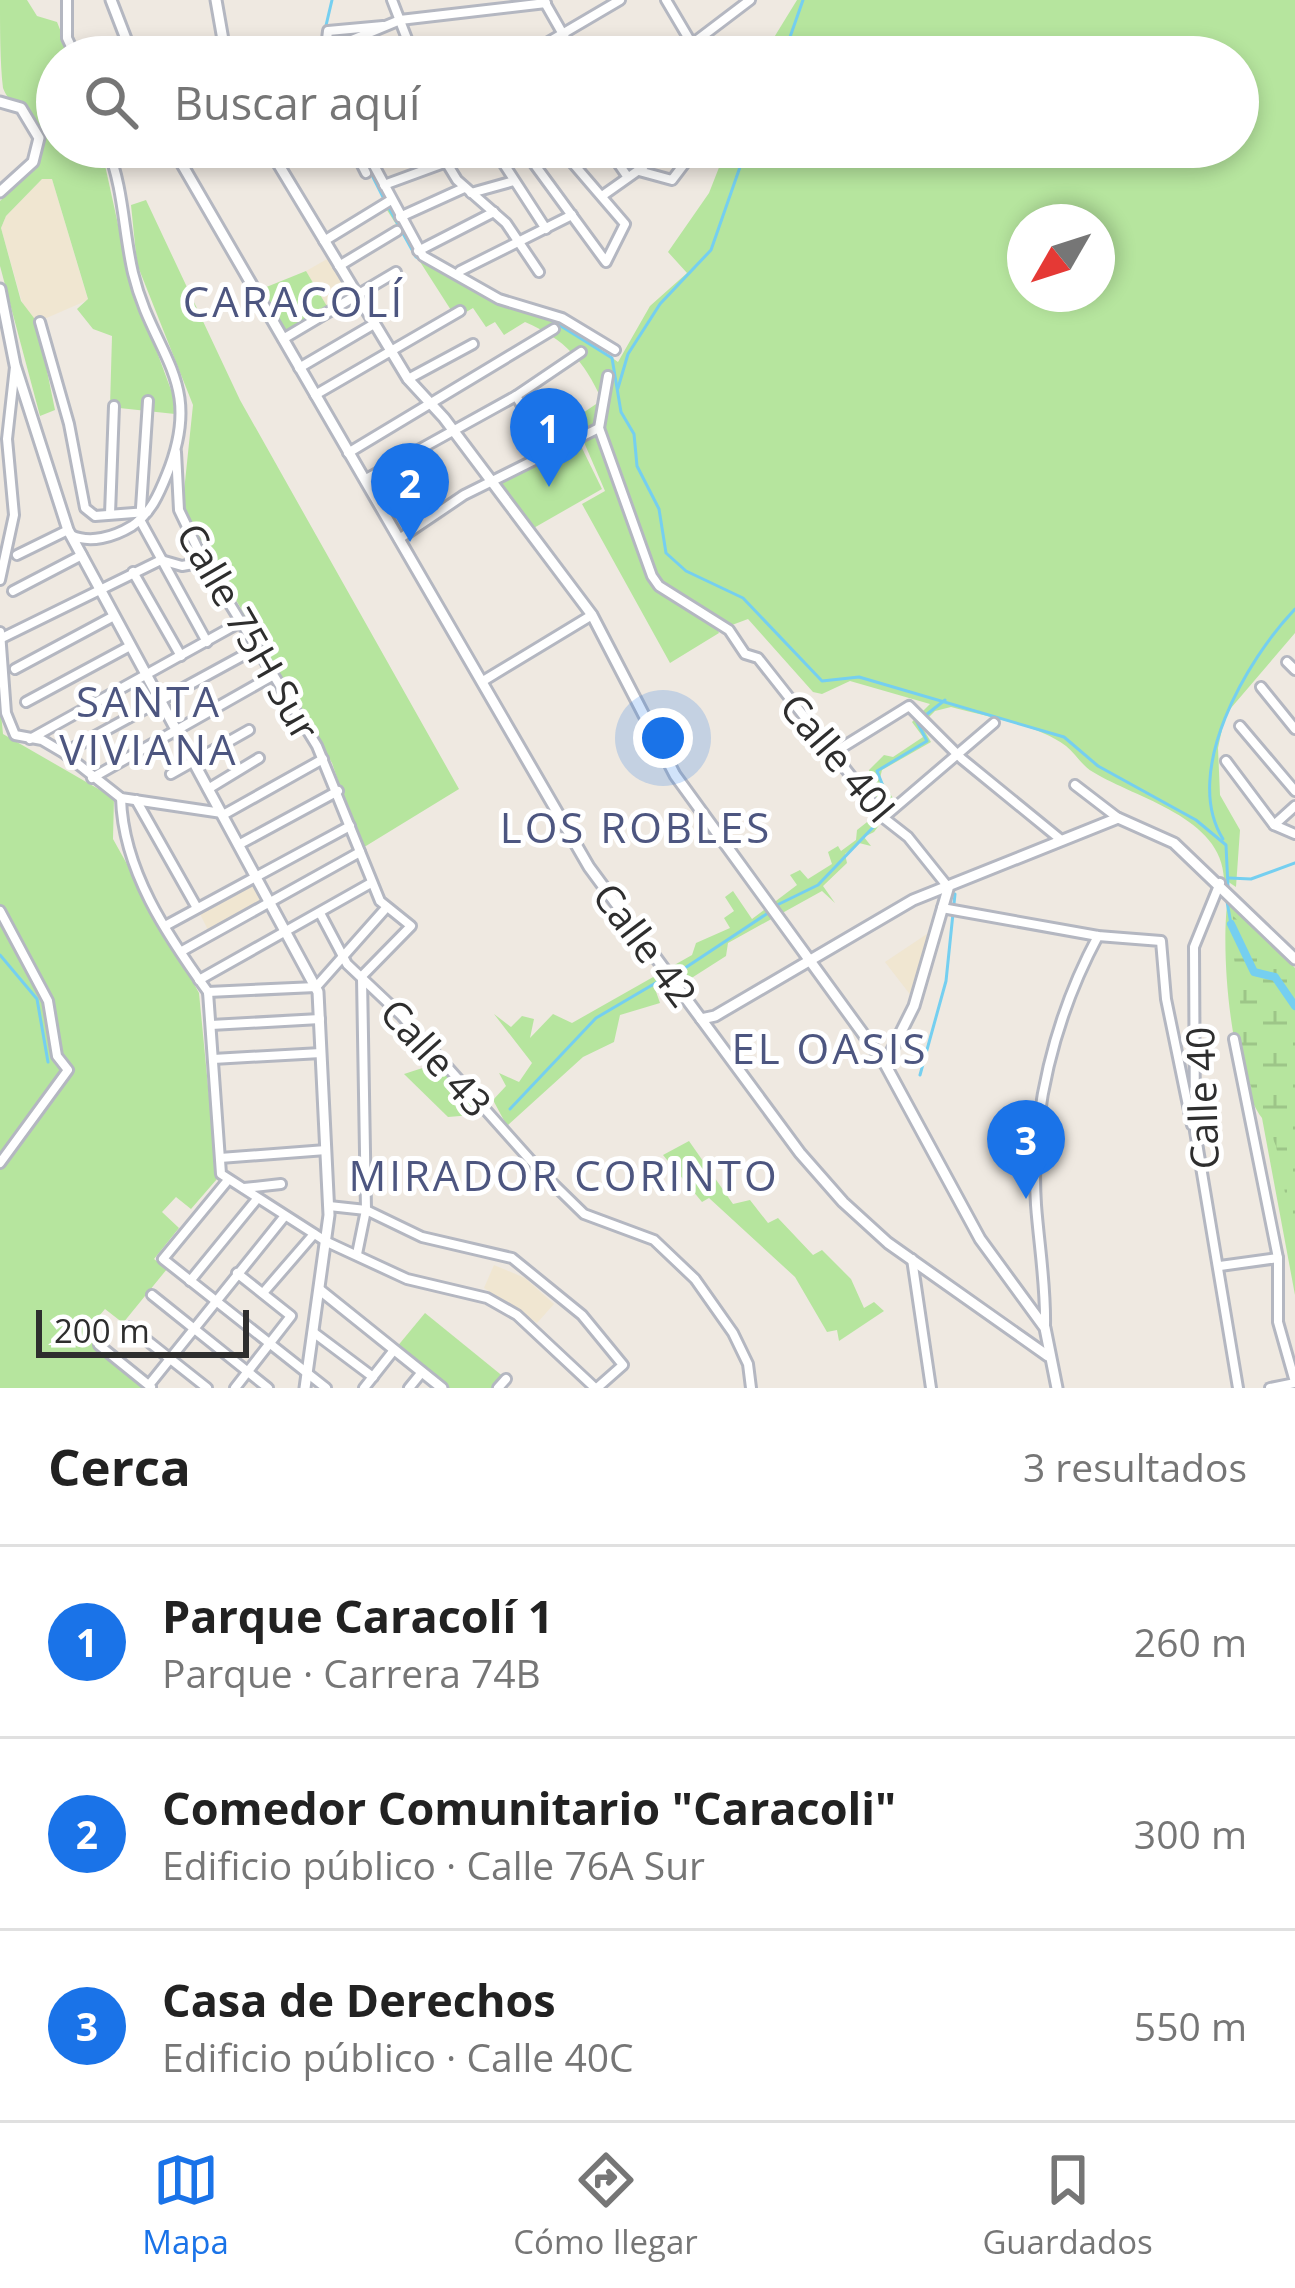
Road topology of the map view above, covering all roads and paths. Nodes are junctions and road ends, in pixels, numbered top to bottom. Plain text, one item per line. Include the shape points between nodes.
1 (67, 0) edge
2 (111, 0) edge
3 (216, 0) edge
4 (392, 0) edge
5 (560, 0) edge
6 (620, 0) edge
7 (685, 0) edge
8 (750, 0) edge
9 (546, 4) edge
10 (668, 4) edge
11 (400, 20) junction
12 (384, 27) junction
13 (67, 36) edge
14 (125, 36) edge
15 (222, 36) edge
16 (326, 36) edge
17 (363, 36) edge
18 (406, 36) edge
19 (565, 36) joint
20 (687, 36) edge
21 (703, 36) edge
22 (0, 102) edge
23 (36, 134) edge
24 (36, 152) edge
25 (114, 168) edge
26 (184, 168) edge
27 (280, 168) edge
28 (430, 168) edge
29 (448, 168) edge
30 (506, 168) edge
31 (537, 168) edge
32 (578, 168) edge
33 (622, 168) edge
34 (641, 168) edge
35 (683, 168) edge
36 (368, 169) edge
37 (639, 171) junction
38 (628, 176) junction
39 (514, 181) junction
40 (384, 185) junction
41 (468, 191) junction
42 (0, 192) edge
43 (602, 196) junction
44 (388, 202) junction
45 (494, 212) junction
46 (572, 215) junction
47 (400, 218) junction
48 (546, 229) junction
49 (397, 231) dead end
50 (323, 242) junction
51 (521, 242) junction
52 (418, 251) junction
53 (338, 266) junction
54 (396, 272) dead end
55 (458, 272) junction
56 (539, 272) dead end
57 (0, 289) edge
58 (356, 297) junction
59 (460, 311) dead end
60 (40, 322) dead end
61 (374, 324) junction
62 (554, 329) dead end
63 (283, 339) junction
64 (472, 344) dead end
65 (615, 350) dead end
66 (391, 351) junction
67 (581, 352) dead end
68 (15, 365) junction
69 (299, 368) junction
70 (608, 376) dead end
71 (408, 379) junction
72 (315, 395) junction
73 (516, 396) junction
74 (148, 401) dead end
75 (114, 406) dead end
76 (430, 406) junction
77 (531, 421) dead end
78 (599, 428) junction
79 (452, 429) junction
80 (176, 452) junction
81 (348, 453) junction
82 (366, 479) junction
83 (489, 483) junction
84 (143, 513) junction
85 (110, 514) junction
86 (69, 532) junction
87 (399, 538) junction
88 (17, 555) dead end
89 (82, 555) junction
90 (161, 560) junction
91 (204, 562) junction
92 (133, 572) junction
93 (0, 580) edge
94 (99, 587) junction
95 (13, 591) dead end
96 (592, 615) junction
97 (114, 616) junction
98 (239, 623) junction
99 (0, 636) edge
100 (207, 642) junction
101 (130, 646) junction
102 (255, 649) junction
103 (181, 656) junction
104 (15, 669) dead end
105 (146, 675) junction
106 (272, 676) junction
107 (483, 681) junction
108 (1261, 687) dead end
109 (161, 701) junction
110 (26, 702) dead end
111 (994, 724) dead end
112 (1240, 726) dead end
113 (176, 729) junction
114 (1295, 729) edge
115 (249, 730) dead end
116 (30, 739) junction
117 (64, 753) junction
118 (833, 754) junction
119 (957, 754) junction
120 (259, 758) dead end
121 (323, 760) junction
122 (194, 761) junction
123 (1226, 761) dead end
124 (171, 774) dead end
125 (92, 778) junction
126 (1075, 785) dead end
127 (208, 789) junction
128 (338, 791) junction
129 (1295, 791) edge
130 (121, 798) junction
131 (136, 800) junction
132 (1295, 806) edge
133 (222, 814) junction
134 (881, 814) junction
135 (1118, 818) junction
136 (1274, 825) junction
137 (350, 826) junction
138 (1293, 834) edge
139 (1060, 838) junction
140 (240, 844) junction
141 (360, 852) junction
142 (256, 876) junction
143 (370, 884) junction
144 (1222, 885) junction
145 (949, 888) junction
146 (270, 901) junction
147 (197, 908) junction
148 (386, 908) junction
149 (945, 910) junction
150 (0, 911) edge
151 (320, 913) junction
152 (165, 926) junction
153 (286, 932) junction
154 (1097, 936) junction
155 (182, 952) junction
156 (342, 957) junction
157 (1295, 958) edge
158 (808, 962) junction
159 (362, 976) junction
160 (200, 980) junction
161 (316, 987) junction
162 (208, 992) junction
163 (320, 1019) junction
164 (701, 1019) junction
165 (211, 1025) junction
166 (1234, 1039) dead end
167 (322, 1053) junction
168 (213, 1059) junction
169 (885, 1064) junction
170 (1196, 1131) junction
171 (326, 1150) junction
172 (220, 1158) junction
173 (0, 1163) edge
174 (225, 1176) junction
175 (280, 1184) dead end
176 (243, 1189) junction
177 (257, 1198) junction
178 (329, 1206) junction
179 (365, 1210) junction
180 (284, 1217) junction
181 (314, 1234) junction
182 (327, 1242) junction
183 (357, 1254) junction
184 (912, 1258) junction
185 (1278, 1258) junction
186 (1219, 1266) junction
187 (237, 1273) junction
188 (190, 1281) junction
189 (320, 1290) junction
190 (262, 1293) junction
191 (152, 1294) dead end
192 (215, 1300) junction
193 (130, 1327) dead end
194 (194, 1328) junction
195 (1045, 1328) junction
196 (313, 1332) junction
197 (270, 1343) junction
198 (99, 1345) dead end
199 (394, 1350) junction
200 (1048, 1356) junction
201 (170, 1358) junction
202 (248, 1372) junction
203 (422, 1372) junction
204 (307, 1373) junction
205 (374, 1377) junction
206 (506, 1379) dead end
207 (1295, 1382) edge
208 (151, 1386) edge
209 (207, 1388) edge
210 (235, 1388) edge
211 (268, 1388) edge
212 (305, 1388) edge
213 (326, 1388) edge
214 (364, 1388) edge
215 (409, 1388) edge
216 (442, 1388) edge
217 (499, 1388) edge
218 (596, 1388) edge
219 (751, 1388) edge
220 (932, 1388) edge
221 (1057, 1388) edge
222 (1238, 1388) edge
223 (1270, 1388) edge

1 - 13 street
2 - 14 street
3 - 15 street
4 - 11 street
5 - 9 street
6 - 19 street
7 - 10 street
8 - 21 street
9 - 11 street
9 - 19 street
10 - 20 street
11 - 12 street
11 - 18 street
12 - 16 street
12 - 17 street
22 - 23 street via 31,118
24 - 42 street
25 - 80 street via 133,272 181,394
26 - 63 street, Calle 42
27 - 50 street
28 - 40 street
29 - 41 street
30 - 39 street
31 - 46 street
32 - 43 street
33 - 38 street
34 - 37 street
35 - 37 street via 666,179
36 - 40 street
37 - 38 street
38 - 43 street
39 - 41 street
39 - 48 street
40 - 44 street
41 - 45 street
41 - 47 street
43 - 46 street via 625,224 606,262
44 - 47 street
44 - 50 street
45 - 51 street
45 - 52 street
46 - 48 street
47 - 52 street
48 - 51 street
49 - 53 street
50 - 53 street
51 - 55 street
51 - 56 street
52 - 55 street
53 - 58 street
54 - 58 street
55 - 65 street
57 - 68 street
58 - 61 street
58 - 63 street
59 - 66 street
60 - 85 street via 79,494 91,515
61 - 66 street
61 - 69 street
62 - 76 street
63 - 69 street, Calle 42
64 - 71 street
66 - 71 street
66 - 72 street
67 - 73 street
68 - 86 street
68 - 93 street via 7,429 14,515
69 - 72 street, Calle 42
70 - 78 street
71 - 76 street
72 - 81 street, Calle 42
73 - 77 street
73 - 79 street
74 - 84 street
75 - 85 street
76 - 79 street
76 - 81 street
78 - 83 street
78 - 118 street, Calle 40I via 659,586 729,630
79 - 82 street
79 - 83 street
80 - 84 street
80 - 91 street, Calle 75H Sur via 179,510
81 - 82 street, Calle 42
82 - 87 street, Calle 42
83 - 87 street
83 - 96 street
84 - 85 street
84 - 86 street via 94,540
84 - 90 street
86 - 88 street
86 - 89 street
87 - 107 street, Calle 42
89 - 94 street
89 - 95 street
90 - 91 street
90 - 92 street
90 - 100 street
91 - 98 street, Calle 75H Sur
92 - 94 street
92 - 103 street
94 - 97 street
94 - 99 street
96 - 107 street
96 - 158 street via 675,775
97 - 101 street
97 - 104 street
98 - 100 street
98 - 102 street, Calle 75H Sur
99 - 116 street via 8,725
100 - 103 street
101 - 105 street
101 - 110 street
102 - 106 street, Calle 75H Sur
102 - 109 street
103 - 105 street
105 - 109 street
105 - 116 street
106 - 113 street
106 - 121 street, Calle 75H Sur
107 - 164 street, Calle 42 via 589,867
108 - 114 street
109 - 113 street
109 - 117 street
111 - 119 street
112 - 129 street
113 - 122 street
113 - 125 street
115 - 122 street
116 - 117 street
117 - 125 street
118 - 119 street via 909,706
118 - 134 street, Calle 40I
119 - 134 street
119 - 139 street
120 - 127 street
121 - 128 street, Calle 75H Sur
121 - 133 street
122 - 124 street
122 - 127 street
123 - 136 street
125 - 130 street
126 - 135 street
127 - 133 street
128 - 137 street, Calle 75H Sur
128 - 140 street
130 - 131 street
130 - 152 street via 124,844
131 - 133 street
131 - 147 street
132 - 136 street
133 - 140 street
134 - 145 street, Calle 40I
135 - 139 street
135 - 144 street via 1174,843
136 - 138 street
137 - 141 street, Calle 75H Sur
137 - 142 street
139 - 145 street
140 - 142 street
141 - 143 street, Calle 75H Sur
141 - 146 street
142 - 146 street
142 - 147 street
143 - 148 street, Calle 75H Sur
143 - 151 street
144 - 157 street
144 - 170 street, Calle 40 via 1194,947
145 - 149 street
145 - 158 street via 882,916
146 - 153 street
146 - 155 street
147 - 152 street
148 - 156 street
148 - 159 street, Calle 75H Sur via 411,926
149 - 154 street
149 - 169 street
150 - 173 street via 48,1001 57,1056 68,1070
151 - 153 street
151 - 156 street, Calle 43
152 - 155 street
153 - 160 street
153 - 161 street
154 - 170 street via 1161,941 1168,1015
154 - 195 street via 1043,1088 1036,1204
155 - 160 street
156 - 159 street, Calle 43
156 - 161 street
158 - 164 street
158 - 169 street
159 - 179 street
159 - 219 street, Calle 43 via 584,1214 654,1240 695,1279 733,1333
160 - 162 street
161 - 162 street
161 - 163 street
162 - 165 street
163 - 165 street
163 - 167 street
164 - 184 street, Calle 42 via 819,1176
165 - 168 street
166 - 185 street
167 - 168 street
167 - 171 street
168 - 172 street
169 - 195 street via 980,1239
170 - 186 street, Calle 40
171 - 172 street
171 - 178 street
172 - 174 street
174 - 176 street
174 - 188 street via 163,1259
175 - 176 street
176 - 177 street
177 - 180 street
177 - 188 street
178 - 179 street
178 - 182 street
179 - 183 street
179 - 218 street via 422,1238 512,1258 581,1315 623,1365
180 - 181 street
180 - 187 street
181 - 182 street
181 - 190 street
182 - 183 street
182 - 189 street
183 - 218 street via 421,1284 487,1298 543,1336
184 - 200 street, Calle 42
184 - 220 street
185 - 186 street
185 - 207 street via 1278,1322
186 - 222 street, Calle 40
187 - 190 street
187 - 192 street
188 - 192 street
189 - 196 street
189 - 199 street
190 - 197 street via 291,1316
191 - 194 street
192 - 194 street
192 - 197 street
193 - 201 street
194 - 201 street
194 - 202 street
195 - 200 street
196 - 204 street
196 - 205 street
197 - 202 street
197 - 204 street
198 - 208 street
199 - 203 street
199 - 205 street
200 - 221 street
201 - 208 street
201 - 209 street
202 - 210 street
202 - 211 street
203 - 215 street
203 - 216 street
204 - 212 street
204 - 213 street
205 - 214 street
206 - 217 street
207 - 223 street

